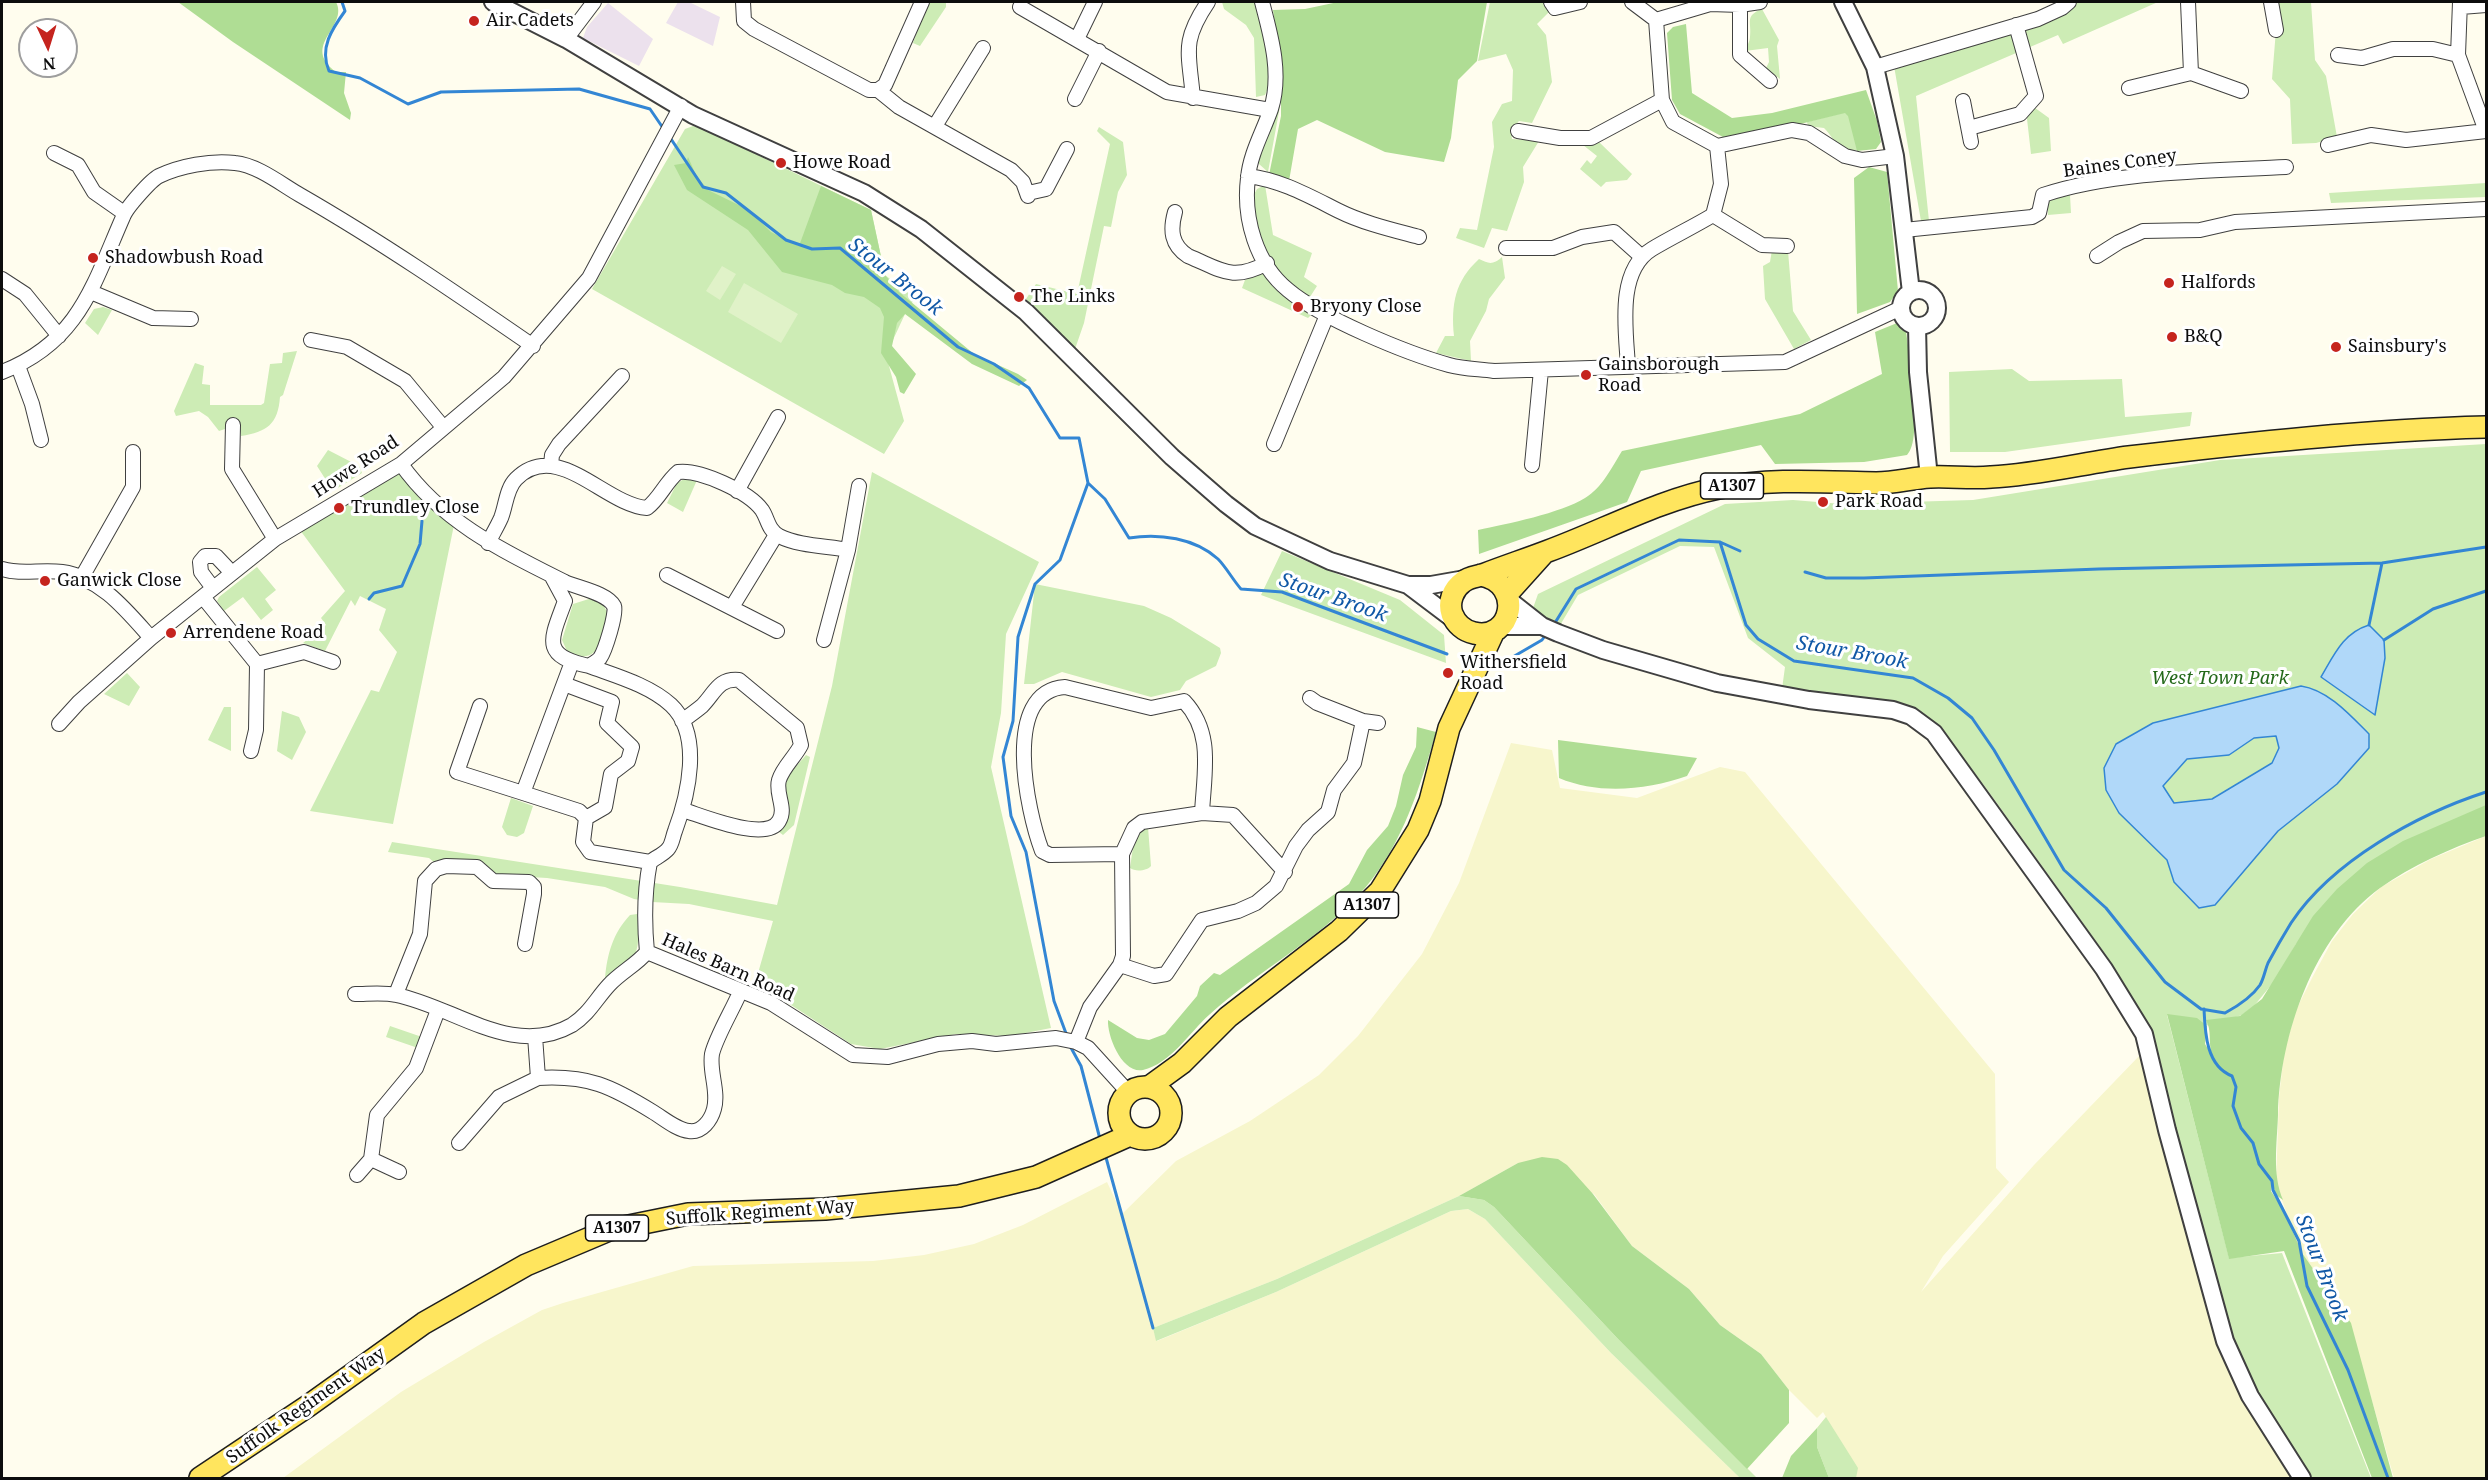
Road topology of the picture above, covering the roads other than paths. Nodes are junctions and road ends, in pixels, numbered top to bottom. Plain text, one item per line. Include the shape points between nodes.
1 (493, 2) edge
2 (594, 2) edge
3 (743, 2) edge
4 (922, 2) edge
5 (1095, 2) edge
6 (1551, 2) edge
7 (1580, 2) edge
8 (1632, 2) edge
9 (1760, 2) edge
10 (1843, 2) edge
11 (2069, 2) edge
12 (2188, 2) edge
13 (2271, 2) edge
14 (1710, 3) edge
15 (1211, 4) edge
16 (2460, 4) edge
17 (1263, 5) edge
18 (1740, 5) junction
19 (2487, 5) edge
20 (1020, 7) dead end
21 (1656, 20) junction
22 (2016, 25) junction
23 (2276, 30) dead end
24 (566, 39) junction
25 (1077, 39) junction
26 (983, 48) dead end
27 (1099, 51) junction
28 (2338, 55) dead end
29 (2458, 55) junction
30 (1875, 67) junction
31 (2191, 73) junction
32 (1770, 81) dead end
33 (2128, 88) dead end
34 (878, 90) junction
35 (2241, 91) dead end
36 (1193, 98) junction
37 (1075, 99) dead end
38 (1662, 100) junction
39 (1963, 101) dead end
40 (681, 106) junction
41 (1270, 110) junction
42 (935, 126) junction
43 (1518, 131) dead end
44 (2486, 131) edge
45 (2328, 145) dead end
46 (1717, 146) junction
47 (1067, 148) dead end
48 (54, 153) dead end
49 (1895, 156) junction
50 (2286, 167) dead end
51 (1248, 176) junction
52 (2487, 209) edge
53 (1175, 212) dead end
54 (124, 213) junction
55 (1713, 215) junction
56 (1904, 230) junction
57 (1419, 237) dead end
58 (1786, 246) dead end
59 (1506, 248) dead end
60 (2097, 256) dead end
61 (1642, 257) junction
62 (1267, 263) junction
63 (2, 279) edge
64 (91, 292) junction
65 (1911, 292) junction
66 (1900, 308) junction
67 (1327, 315) junction
68 (191, 319) dead end
69 (1917, 326) junction
70 (59, 336) junction
71 (311, 340) dead end
72 (533, 346) junction
73 (18, 366) junction
74 (1628, 366) junction
75 (1541, 370) junction
76 (2, 372) edge
77 (622, 376) dead end
78 (778, 417) dead end
79 (233, 424) dead end
80 (443, 427) junction
81 (2487, 427) edge
82 (41, 440) dead end
83 (1274, 444) dead end
84 (134, 452) dead end
85 (400, 464) junction
86 (551, 465) junction
87 (1532, 465) dead end
88 (1929, 477) junction
89 (859, 486) dead end
90 (736, 491) junction
91 (776, 535) junction
92 (275, 538) junction
93 (488, 543) junction
94 (848, 550) junction
95 (1545, 552) junction
96 (3, 572) edge
97 (232, 573) junction
98 (551, 575) junction
99 (667, 575) dead end
100 (82, 577) junction
101 (1473, 577) junction
102 (1408, 585) junction
103 (578, 588) junction
104 (208, 592) junction
105 (1508, 597) junction
106 (565, 601) junction
107 (732, 607) junction
108 (1460, 625) junction
109 (1497, 628) junction
110 (1549, 629) junction
111 (777, 631) dead end
112 (151, 638) junction
113 (824, 640) dead end
114 (333, 662) dead end
115 (572, 662) junction
116 (257, 664) junction
117 (589, 666) junction
118 (564, 684) junction
119 (1467, 685) junction
120 (1310, 698) dead end
121 (480, 706) dead end
122 (682, 721) junction
123 (1363, 721) junction
124 (1378, 723) dead end
125 (59, 724) dead end
126 (251, 751) dead end
127 (523, 793) junction
128 (683, 810) junction
129 (1202, 813) junction
130 (586, 818) junction
131 (1122, 854) junction
132 (650, 862) junction
133 (1285, 872) junction
134 (525, 944) dead end
135 (647, 952) junction
136 (1120, 965) junction
137 (740, 992) junction
138 (355, 994) dead end
139 (396, 994) junction
140 (438, 1010) junction
141 (535, 1036) junction
142 (1075, 1041) junction
143 (1182, 1063) junction
144 (538, 1078) junction
145 (1149, 1087) junction
146 (1128, 1092) junction
147 (1170, 1102) junction
148 (1125, 1126) junction
149 (459, 1143) dead end
150 (371, 1159) junction
151 (399, 1172) dead end
152 (357, 1175) dead end
153 (200, 1479) edge
154 (2302, 1479) edge

1 - 24 street
2 - 24 street
3 - 34 street via 744,21 754,29 861,88
4 - 34 street via 892,72
5 - 25 street
6 - 7 street via 1555,8
8 - 21 street
9 - 18 street
10 - 30 street
11 - 22 street via 2054,12
12 - 31 street
13 - 23 street
14 - 18 street
14 - 21 street
15 - 36 street via 1194,23 1188,41
16 - 19 street
16 - 29 street
17 - 41 street via 1277,81
18 - 32 street via 1740,55
20 - 25 street
21 - 38 street
22 - 30 street
22 - 39 street via 2036,96 2020,114 1970,135
24 - 40 street
25 - 27 street
26 - 42 street
27 - 36 street via 1152,86
27 - 37 street
28 - 29 street via 2362,58 2393,49 2423,49
29 - 44 street
30 - 49 street
31 - 33 street
31 - 35 street
34 - 42 street via 899,107
36 - 41 street
38 - 43 street via 1591,138
38 - 46 street via 1673,122
40 - 72 street, Howe Road via 589,278
40 - 102 street via 864,194 921,229 1026,312 1173,458 1255,525 1330,561
41 - 51 street
42 - 47 street via 1011,170 1028,194 1046,189
44 - 45 street via 2406,140 2372,135
46 - 49 street via 1792,130 1809,133 1845,156 1862,160
46 - 55 street via 1721,184
48 - 54 street via 78,165 94,192
49 - 56 street
50 - 56 street, Baines Coney via 2202,171 2070,186 2043,195 2039,213 2032,218
51 - 57 street via 1266,178 1340,212
51 - 62 street via 1249,224
52 - 60 street via 2235,222 2200,230 2143,231
53 - 62 street via 1172,237 1188,256 1237,275
54 - 64 street
54 - 72 street via 158,177 201,164 236,163 260,172 345,220
55 - 58 street via 1762,245
55 - 61 street
56 - 65 street
59 - 61 street via 1554,248 1582,237 1614,232
61 - 74 street via 1624,296
62 - 67 street via 1287,290
63 - 70 street via 25,294
64 - 68 street via 153,318
64 - 70 street via 77,318
65 - 66 street
65 - 69 street via 1924,291 1936,304 1930,322
66 - 69 street via 1905,321
66 - 74 street via 1785,362
67 - 75 street via 1450,365 1494,371
67 - 83 street
69 - 88 street
70 - 73 street
71 - 80 street via 347,348 405,381
72 - 80 street, Howe Road via 504,377
73 - 76 street
73 - 82 street
74 - 75 street
75 - 87 street
77 - 86 street via 559,444
78 - 90 street
79 - 92 street via 232,469
80 - 85 street, Howe Road
81 - 88 main road, A1307 via 2361,432 2148,455 1994,477
84 - 100 street via 133,487
85 - 92 street, Howe Road
85 - 93 street via 418,488
86 - 90 street via 634,507 647,508 678,472 706,476
86 - 93 street via 538,466 516,479
88 - 95 main road, A1307 via 1900,482 1772,482 1718,489 1663,504
89 - 94 street
90 - 91 street via 754,501
91 - 94 street
91 - 107 street
92 - 97 street, Howe Road
93 - 98 street
94 - 113 street
95 - 101 main road, A1307
95 - 105 main road, A1307 via 1523,573
96 - 100 street via 63,572
97 - 104 street, Howe Road
97 - 104 street via 216,556 206,556 200,562
98 - 103 street
98 - 106 street
99 - 107 street
100 - 112 street via 121,605
101 - 102 street
101 - 105 main road via 1497,581
101 - 108 main road via 1459,585 1451,599
102 - 108 street
103 - 106 street
103 - 117 street via 606,598 614,606 615,615 600,658
104 - 112 street, Howe Road
104 - 116 street
105 - 109 main road, A1307 via 1509,610
105 - 110 street
106 - 115 street via 552,644 558,655
107 - 111 street
108 - 109 main road via 1478,634
108 - 119 main road via 1468,650
109 - 110 street
109 - 119 main road
110 - 154 street via 1603,650 1717,682 1809,700 1893,710 1911,716 1934,733 2104,969 2144,1034 2225,1341 2250,1396
112 - 125 street, Howe Road
114 - 116 street via 304,652
115 - 117 street
115 - 118 street
116 - 126 street via 256,730
117 - 122 street via 658,696 672,706
118 - 127 street
118 - 130 street via 612,702 607,723 632,747 628,760 611,774 605,807
119 - 143 main road, A1307 via 1449,728 1430,801 1418,830 1380,891 1339,931 1228,1017
120 - 123 street
121 - 127 street via 457,772
122 - 128 street via 690,748
122 - 128 street via 719,684 739,680 796,728 801,745 779,780 782,809 772,828 758,832
123 - 124 street
123 - 133 street via 1354,763 1334,790 1328,812 1296,846
127 - 130 street
128 - 132 street via 669,849
129 - 131 street via 1142,822 1134,828
129 - 131 street via 1206,744 1196,713 1184,701 1151,708 1065,687 1053,688 1032,705 1022,763 1042,851 1050,855
129 - 133 street via 1233,815
130 - 132 street via 583,842 590,852
131 - 136 street via 1124,942
132 - 135 street via 643,913
133 - 136 street via 1256,903 1202,920 1166,974 1154,976
134 - 139 street via 534,894 529,882 493,881 477,867 436,869 425,881 420,934
135 - 137 street, Hales Barn Road
135 - 141 street, Hales Barn Road via 610,984 582,1017 557,1031
136 - 142 street via 1090,1007
137 - 142 street, Hales Barn Road via 771,1003 853,1055 888,1057 938,1044 972,1041
137 - 144 street via 714,1049 715,1108 700,1130 689,1131 675,1125 603,1084 562,1077
138 - 139 street, Hales Barn Road
139 - 140 street, Hales Barn Road
140 - 141 street, Hales Barn Road via 496,1031
140 - 150 street via 416,1068 377,1115
141 - 144 street
142 - 146 street via 1088,1048
143 - 145 main road
143 - 147 main road
144 - 149 street via 500,1097
145 - 146 main road
145 - 147 main road via 1162,1092
146 - 148 main road via 1121,1100
147 - 148 main road via 1171,1114 1163,1132 1148,1138
148 - 153 main road, Suffolk Regiment Way / A1307 via 1100,1145 1036,1177 959,1196 825,1209 688,1214 609,1230 526,1265 424,1323
150 - 151 street
150 - 152 street

